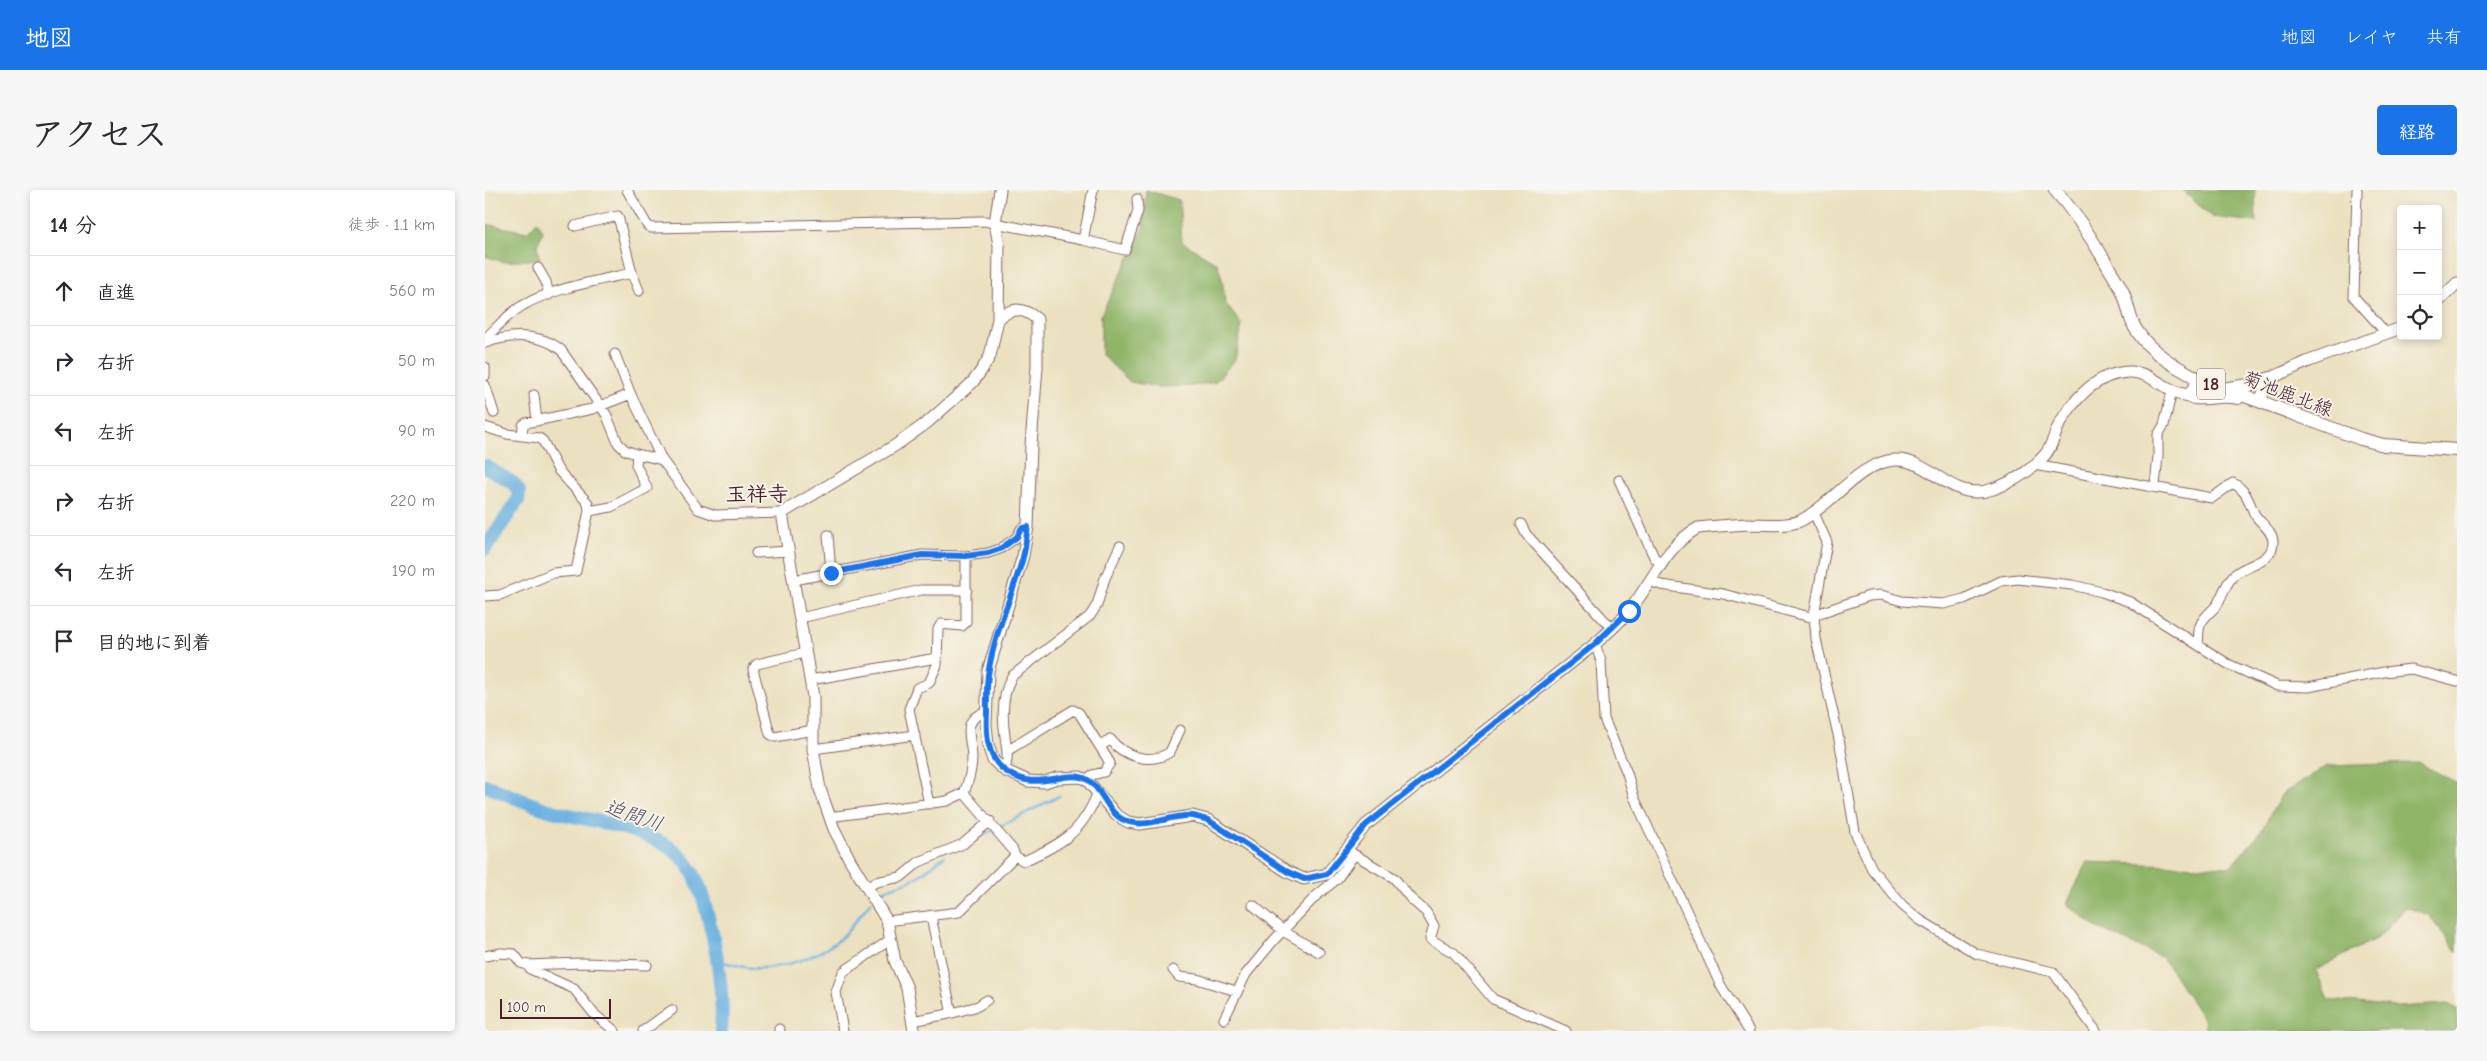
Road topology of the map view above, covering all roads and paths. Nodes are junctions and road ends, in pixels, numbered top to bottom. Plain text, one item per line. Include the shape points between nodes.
1 (627, 190) edge
2 (1000, 190) edge
3 (1093, 190) edge
4 (2055, 190) edge
5 (2357, 190) edge
6 (1137, 199) dead end
7 (995, 223) junction
8 (575, 226) dead end
9 (1083, 240) junction
10 (538, 268) dead end
11 (632, 273) junction
12 (2457, 283) edge
13 (639, 291) dead end
14 (549, 295) junction
15 (2442, 298) edge
16 (998, 319) junction
17 (2397, 329) edge
18 (2386, 333) junction
19 (485, 343) edge
20 (615, 354) dead end
21 (485, 367) edge
22 (485, 376) edge
23 (2271, 378) junction
24 (2199, 379) junction
25 (485, 385) edge
26 (2223, 388) junction
27 (2177, 393) junction
28 (631, 394) junction
29 (534, 395) dead end
30 (2265, 402) junction
31 (600, 406) junction
32 (494, 413) dead end
33 (537, 421) junction
34 (485, 427) edge
35 (522, 436) junction
36 (2457, 450) edge
37 (637, 454) junction
38 (662, 460) junction
39 (2035, 465) junction
40 (1619, 480) dead end
41 (2155, 486) junction
42 (589, 511) junction
43 (782, 513) junction
44 (1814, 513) junction
45 (1521, 524) dead end
46 (1028, 527) junction
47 (828, 535) dead end
48 (1120, 546) dead end
49 (789, 551) junction
50 (756, 552) dead end
51 (966, 556) junction
52 (1662, 565) junction
53 (831, 573) junction
54 (794, 580) junction
55 (1649, 581) junction
56 (967, 590) junction
57 (485, 596) edge
58 (1814, 616) junction
59 (800, 618) junction
60 (1613, 627) junction
61 (1595, 644) junction
62 (2199, 645) junction
63 (805, 654) junction
64 (937, 658) junction
65 (810, 680) junction
66 (2457, 681) edge
67 (987, 711) junction
68 (813, 730) junction
69 (1180, 730) dead end
70 (915, 735) junction
71 (1100, 747) junction
72 (813, 749) junction
73 (1007, 751) junction
74 (1004, 770) junction
75 (1087, 780) junction
76 (1098, 792) junction
77 (964, 793) junction
78 (929, 804) junction
79 (829, 817) junction
80 (990, 822) junction
81 (1351, 852) junction
82 (1015, 856) junction
83 (866, 888) junction
84 (1253, 905) dead end
85 (931, 917) junction
86 (887, 922) junction
87 (1283, 930) junction
88 (891, 939) junction
89 (1319, 952) dead end
90 (485, 956) edge
91 (527, 965) junction
92 (647, 965) dead end
93 (1173, 970) dead end
94 (1236, 991) junction
95 (987, 1000) dead end
96 (672, 1010) dead end
97 (949, 1014) junction
98 (1224, 1019) dead end
99 (913, 1026) edge
100 (615, 1031) edge
101 (643, 1031) edge
102 (843, 1031) edge
103 (1566, 1031) edge
104 (1749, 1031) edge
105 (2096, 1031) edge

1 - 7 street via 651,228
2 - 7 street
3 - 9 street
4 - 24 main road, 菊池鹿北線 / 18 via 2079,218 2108,266 2124,295 2137,331 2175,367
5 - 18 street via 2354,298
6 - 9 street via 1138,211 1125,250
7 - 9 street
7 - 16 street via 999,245
8 - 11 street via 618,216
10 - 14 street
11 - 13 street
11 - 14 street
12 - 15 street
14 - 19 street via 523,305 507,316 485,339
16 - 43 street via 990,356 972,383 956,398 896,445
16 - 46 street via 1018,308 1037,319
17 - 18 street
18 - 23 street
19 - 31 street via 512,337 543,339 552,343 561,350
20 - 28 street
21 - 22 street
23 - 26 main road
23 - 30 street via 2265,385
24 - 26 main road, 菊池鹿北線 / 18
24 - 27 street via 2189,395
25 - 32 street
26 - 30 main road, 菊池鹿北線 / 18
27 - 30 main road via 2197,400 2229,396
27 - 39 street via 2132,372 2099,379 2081,394 2059,425 2045,456
27 - 41 street via 2157,435
28 - 31 street
28 - 38 street
29 - 33 street
30 - 36 main road, 菊池鹿北線 / 18 via 2383,445
31 - 33 street
31 - 37 street via 618,443 625,450
33 - 35 street via 523,425
34 - 35 street
35 - 42 street via 543,441 558,470 588,503
37 - 38 street
37 - 42 street via 635,465 647,488 611,507
38 - 43 street via 702,511 715,515
39 - 41 street
39 - 44 street via 2013,482 1973,494 1909,461 1893,460 1867,470
40 - 52 street via 1654,557
41 - 62 street via 2212,498 2233,483 2249,497 2254,515 2271,534 2273,541 2271,553 2231,578 2217,604 2200,625
42 - 57 street via 576,571 553,573 500,595
43 - 49 street
44 - 52 street via 1799,522 1699,528 1689,532
44 - 58 street via 1827,542
45 - 60 street via 1526,534
46 - 51 street via 1021,529 1017,537 1000,549
46 - 67 street via 1023,556 991,656
47 - 53 street
48 - 73 street via 1090,616 1013,676 1006,686
49 - 50 street
49 - 54 street
51 - 53 street via 922,555
51 - 56 street
52 - 55 street
53 - 54 street
54 - 59 street
55 - 58 street via 1723,594
55 - 60 street via 1629,611
56 - 59 street via 921,590
56 - 64 street via 966,622 962,626 941,624
58 - 62 street via 1869,596 1943,604 1964,600 2001,581 2018,579 2072,585 2130,602
58 - 105 street via 1855,832 1872,869 1902,905 1920,920 1977,954 2053,972
59 - 63 street
60 - 61 street
61 - 81 street via 1366,825 1354,838
61 - 104 street via 1601,661 1604,719 1634,797 1721,986
62 - 66 street via 2228,664 2277,686 2309,687 2411,669
63 - 65 street
63 - 68 street via 757,664 753,669 770,734 775,737
64 - 65 street
64 - 70 street via 929,683 917,688 909,709
65 - 68 street via 815,714
67 - 74 street via 988,745 993,760
67 - 77 street via 973,718 968,727 972,758
68 - 72 street
69 - 71 street via 1171,752 1148,760 1118,749 1110,739
70 - 72 street
70 - 78 street
71 - 73 street via 1079,713 1073,710
71 - 75 street via 1109,766
72 - 79 street
73 - 74 street via 1008,762
74 - 75 street via 1028,781 1080,777
75 - 76 street
76 - 81 street via 1111,810 1128,822 1140,824 1193,816 1208,820 1304,879 1327,874
76 - 82 street via 1087,818 1067,838 1024,861
77 - 78 street via 947,801
77 - 80 street
78 - 79 street
79 - 83 street
80 - 82 street
80 - 83 street via 963,844 919,862 901,877
81 - 87 street via 1337,879
81 - 103 street via 1394,878 1435,926 1430,939 1454,953 1493,999
82 - 85 street via 959,912
83 - 86 street
84 - 87 street
85 - 86 street
85 - 97 street via 951,1009
86 - 88 street
87 - 89 street
87 - 94 street
88 - 99 street via 895,961 907,988
88 - 102 street via 843,972 836,992
90 - 91 street via 514,954
91 - 92 street
91 - 100 street via 574,989 594,1014
93 - 94 street via 1179,977
94 - 98 street
95 - 97 street via 978,1006
96 - 101 street
97 - 99 street

